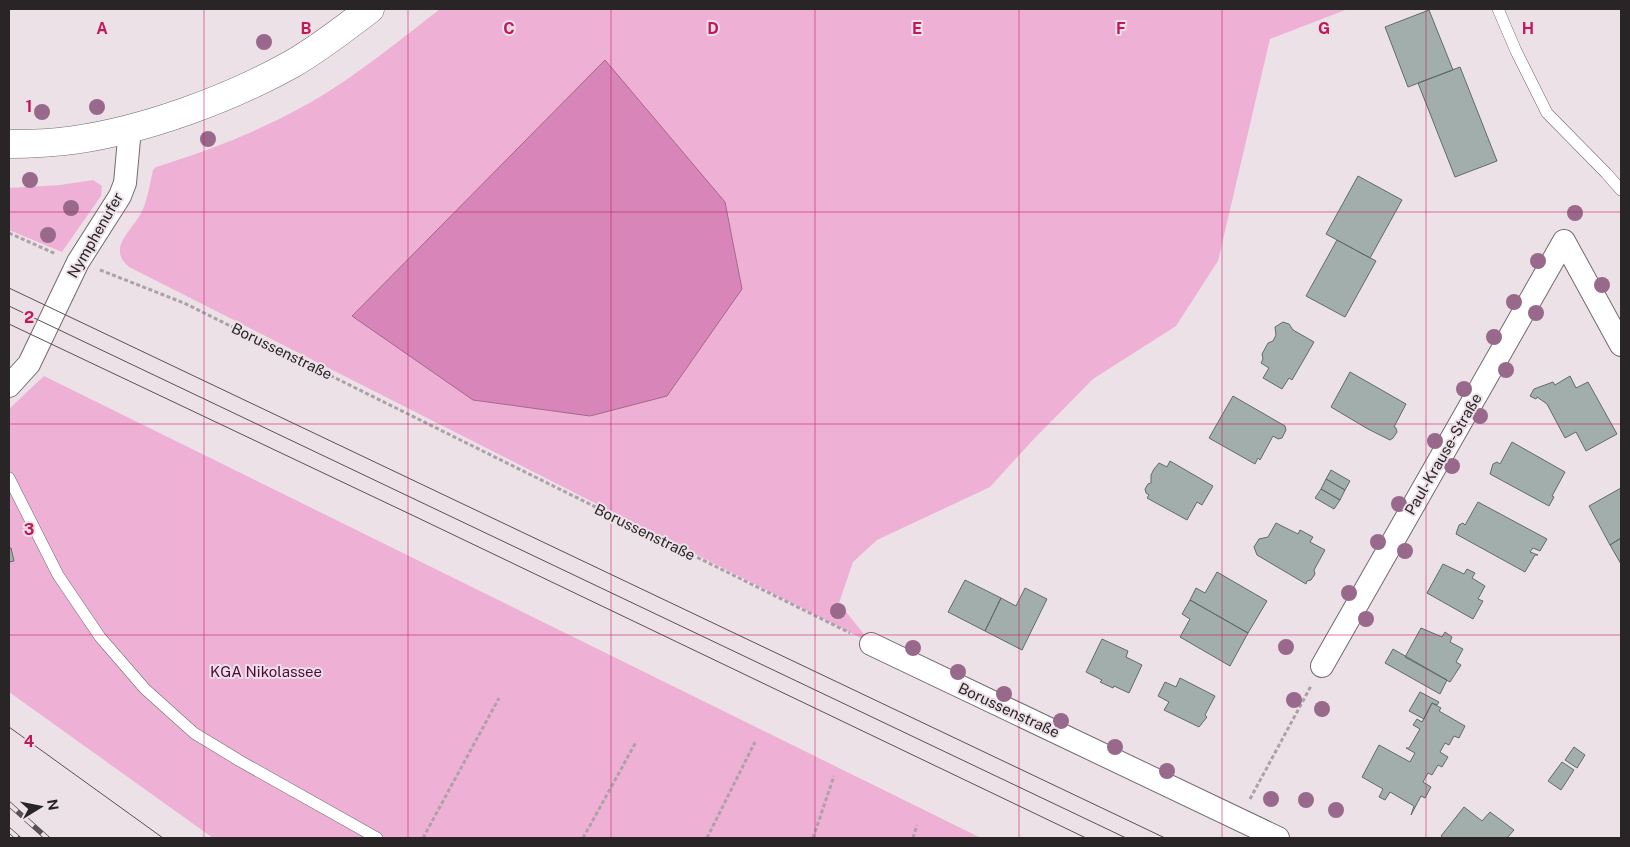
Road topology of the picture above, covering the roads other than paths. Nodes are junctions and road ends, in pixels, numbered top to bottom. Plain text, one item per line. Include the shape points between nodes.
1 (370, 9) edge
2 (1498, 9) edge
3 (130, 128) junction
4 (9, 144) edge
5 (1621, 190) edge
6 (1621, 345) edge
7 (9, 386) edge
8 (9, 478) edge
9 (871, 644) road end
10 (1322, 666) road end
11 (377, 838) edge
12 (1278, 838) edge

1 - 3 main road via 333,38 254,84 179,114
2 - 5 lane via 1546,113
3 - 4 main road via 73,140
3 - 7 street, Nymphenufer via 125,183 120,196 78,262 29,364
6 - 10 street, Paul-Krause-Straße via 1564,242
8 - 11 lane via 58,575 100,637 146,688 194,733
9 - 12 street, Borussenstraße

